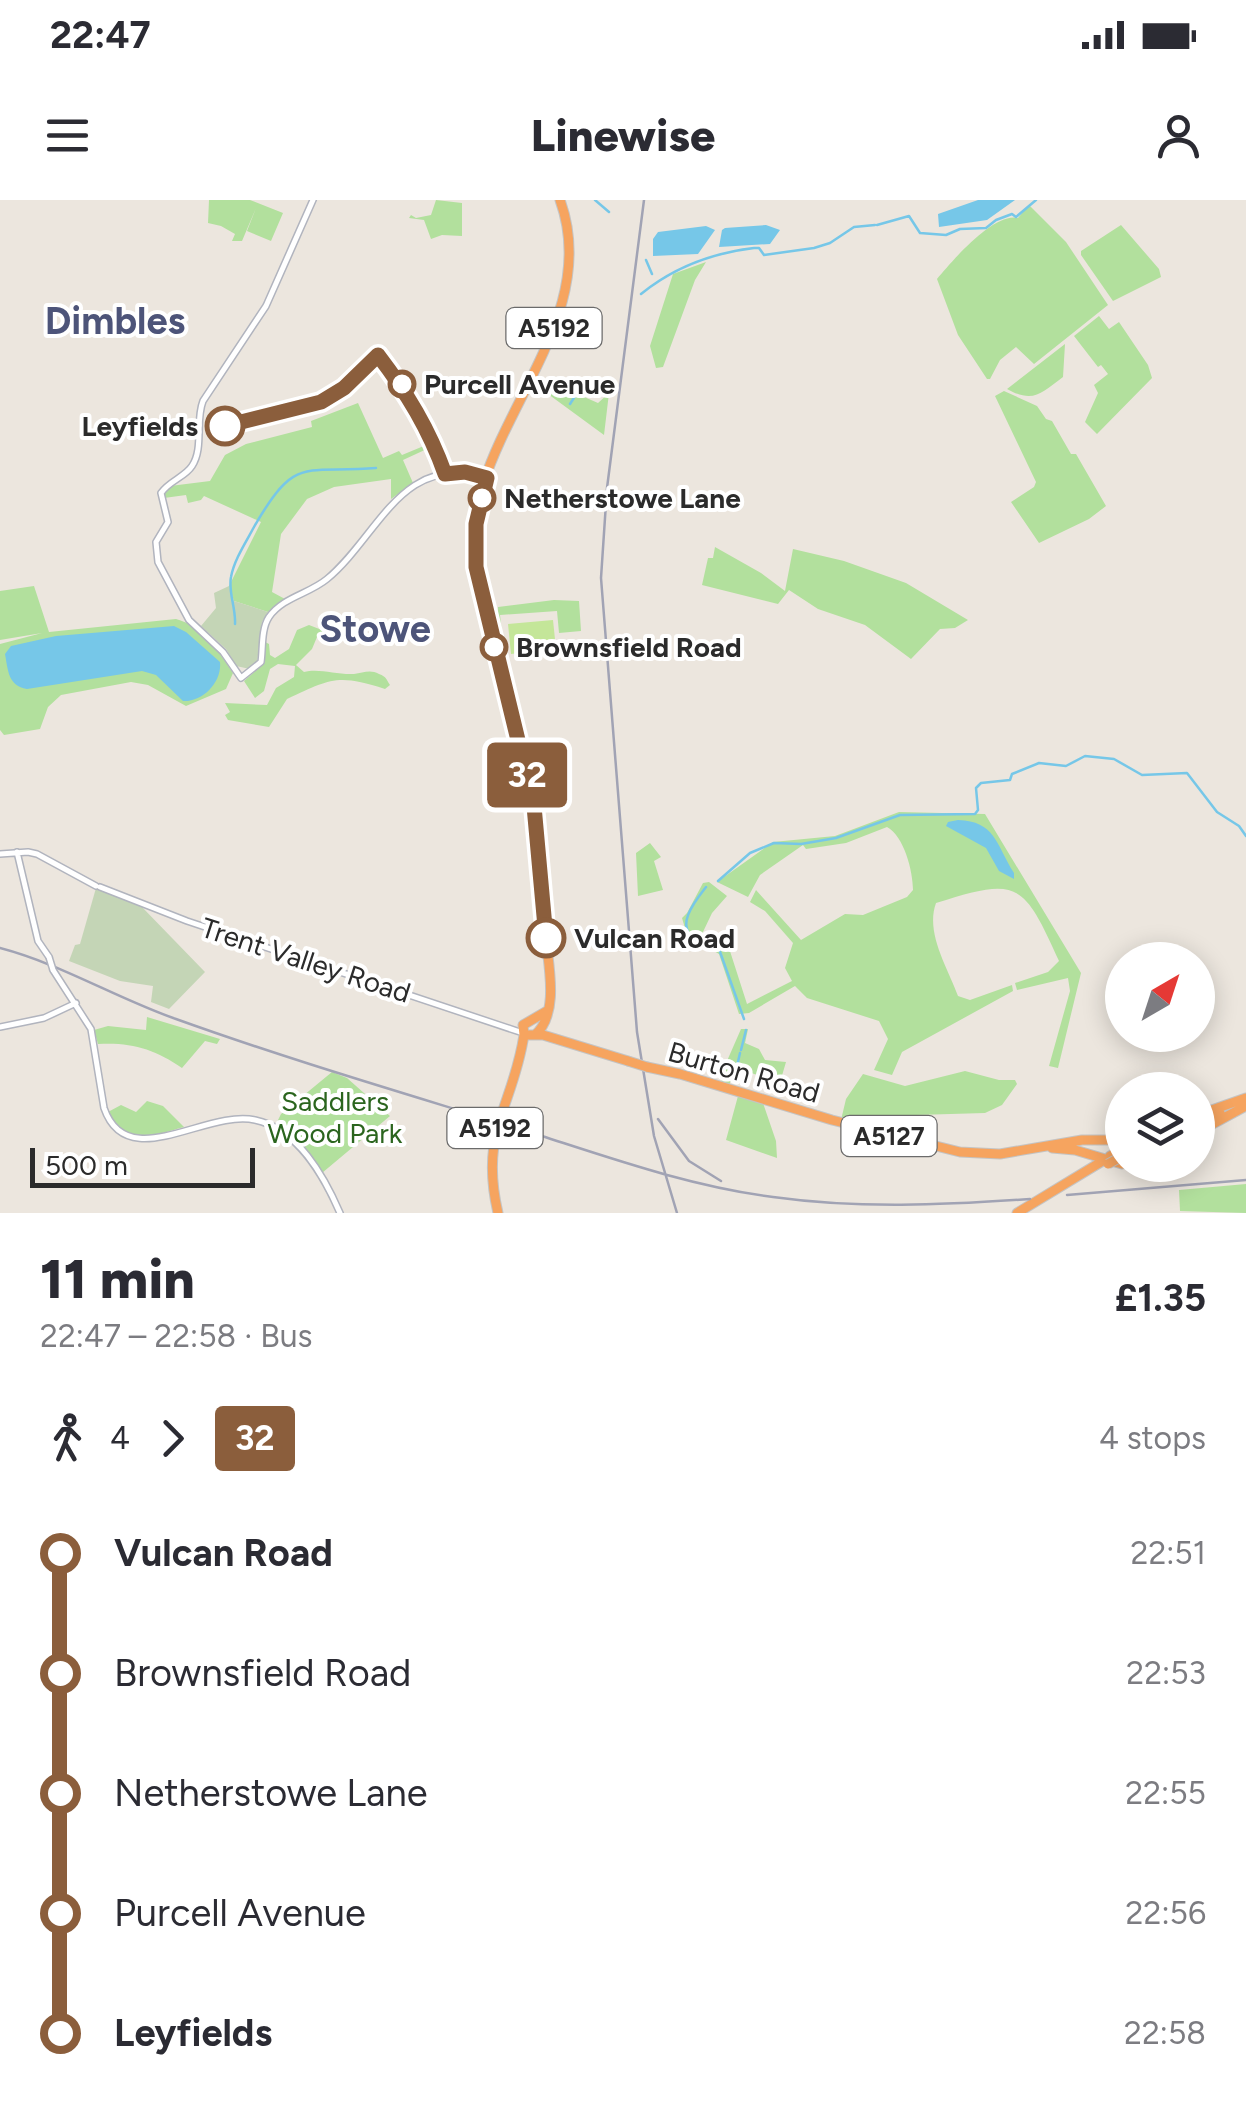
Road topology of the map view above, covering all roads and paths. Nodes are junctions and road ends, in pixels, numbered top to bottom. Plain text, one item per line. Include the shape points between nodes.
1 (313, 200) edge
2 (560, 200) edge
3 (487, 478) junction
4 (16, 852) junction
5 (0, 854) edge
6 (76, 1004) junction
7 (0, 1026) edge
8 (530, 1029) junction
9 (1246, 1102) edge
10 (1215, 1112) edge
11 (1215, 1121) edge
12 (1105, 1140) edge
13 (1050, 1146) junction
14 (1076, 1146) dead end
15 (1105, 1156) edge
16 (1105, 1164) edge
17 (1105, 1164) edge
18 (340, 1213) edge
19 (498, 1213) edge
20 (1017, 1213) edge
21 (1026, 1213) edge

1 - 3 street via 266,306 202,402 193,465 162,490 168,522 155,552 189,620 241,678 260,662 274,611 331,576 396,499 445,474
2 - 3 highway, A5192 via 570,242 566,294
3 - 8 highway, A5192 via 476,524 476,567 534,806 549,964 547,1011
4 - 5 street
4 - 6 street, bridge via 38,941
4 - 8 street, Trent Valley Road via 44,857 98,886 274,951
6 - 7 street
6 - 18 street via 91,1029 104,1108 114,1128 144,1140 226,1120 263,1122 300,1147
8 - 13 highway, Burton Road / A5127, bridge via 960,1152
8 - 19 highway, A5192 via 494,1131
9 - 10 highway
9 - 11 highway
12 - 13 highway, A5127
13 - 14 highway
13 - 15 highway, A5127
16 - 20 highway
17 - 21 highway

